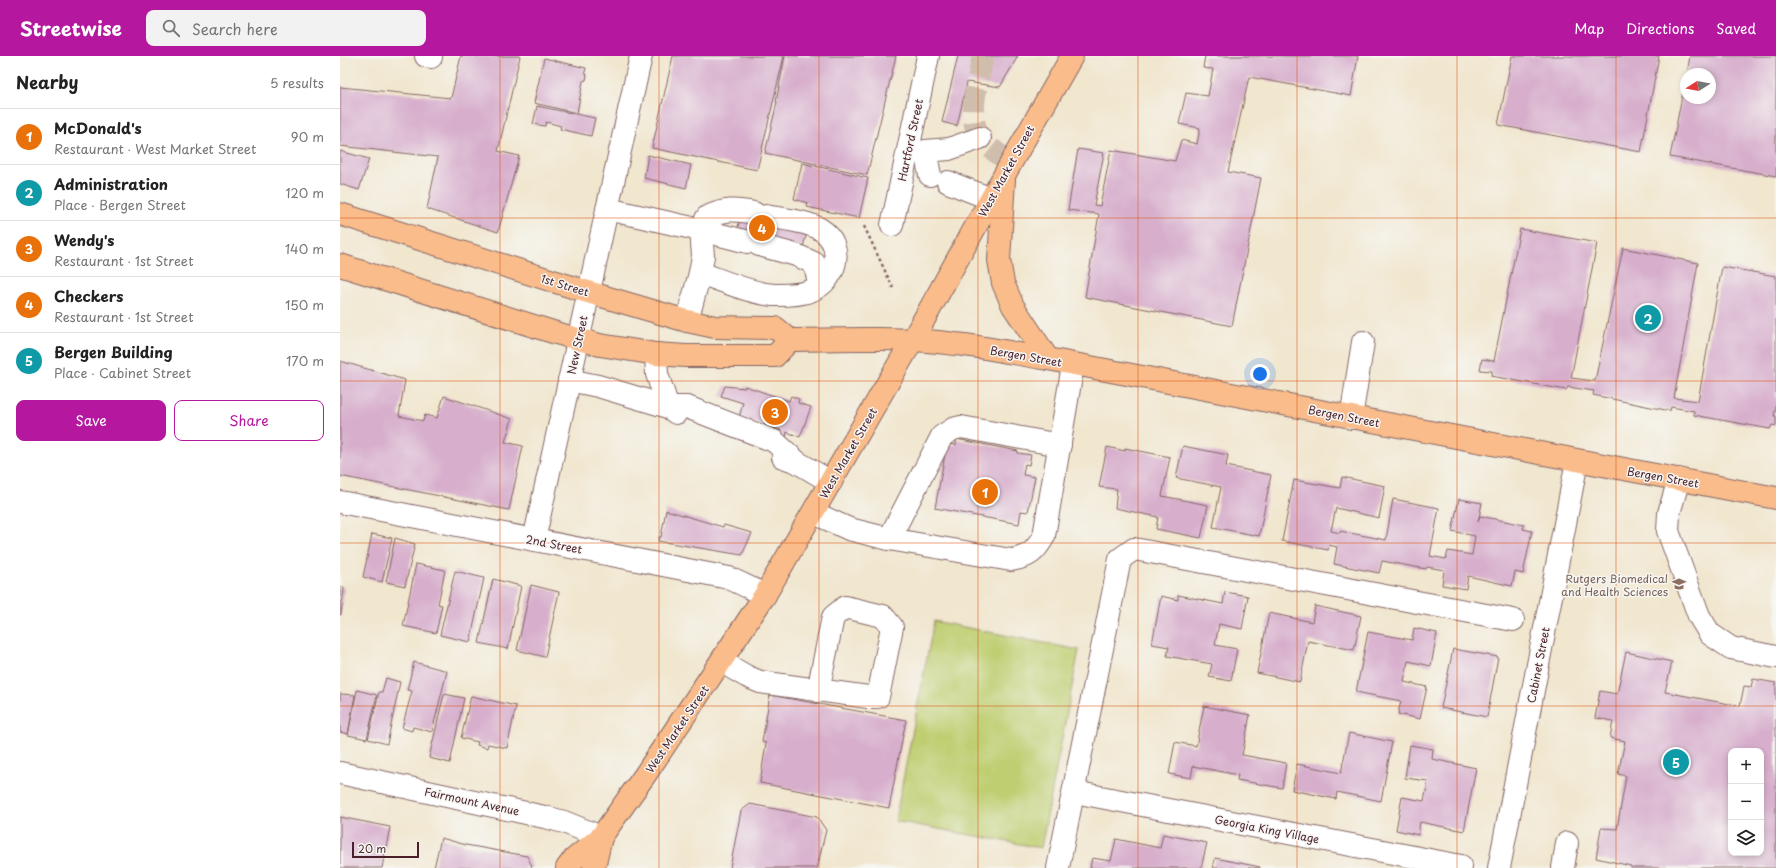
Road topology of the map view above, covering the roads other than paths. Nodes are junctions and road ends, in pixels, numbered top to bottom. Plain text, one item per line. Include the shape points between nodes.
1 (426, 56) edge
2 (431, 56) edge
3 (641, 56) edge
4 (928, 56) edge
5 (1072, 56) edge
6 (980, 138) dead end
7 (917, 149) junction
8 (1004, 176) junction
9 (991, 199) junction
10 (607, 209) junction
11 (340, 214) edge
12 (892, 224) dead end
13 (701, 230) junction
14 (340, 265) edge
15 (700, 273) junction
16 (820, 285) junction
17 (588, 292) junction
18 (687, 321) junction
19 (578, 340) junction
20 (790, 340) junction
21 (912, 341) junction
22 (1363, 342) dead end
23 (656, 354) junction
24 (1048, 359) junction
25 (1073, 364) junction
26 (570, 380) junction
27 (668, 407) junction
28 (1351, 418) junction
29 (1060, 445) junction
30 (1577, 461) junction
31 (1679, 479) junction
32 (831, 482) junction
33 (1776, 498) edge
34 (340, 502) edge
35 (814, 513) junction
36 (889, 539) junction
37 (534, 540) junction
38 (766, 595) junction
39 (1513, 620) dead end
40 (1776, 656) edge
41 (722, 662) junction
42 (818, 691) dead end
43 (340, 773) edge
44 (1074, 792) junction
45 (601, 837) junction
46 (1567, 842) dead end
47 (1461, 866) dead end
48 (567, 868) edge
49 (594, 868) edge
50 (1058, 868) edge
51 (1499, 868) edge
52 (1563, 868) edge

1 - 2 street
3 - 10 street, New Street
4 - 7 street, Hartford Street
5 - 8 main road, West Market Street
6 - 7 street via 949,149
7 - 9 street via 939,178
7 - 12 street, Hartford Street
8 - 9 main road, West Market Street
8 - 24 main road via 999,260 1004,283 1013,306
9 - 21 main road, West Market Street
10 - 13 street
10 - 17 street, New Street
11 - 17 main road, 1st Street
13 - 15 street via 703,256
13 - 16 street via 796,255 814,263
13 - 16 street via 707,217 721,210 741,210 816,227 829,236 836,249 836,261 830,275
14 - 19 main road
15 - 16 street via 775,296 811,291
15 - 18 street
17 - 18 main road, 1st Street
17 - 19 street, New Street
18 - 20 main road, 1st Street via 715,327 776,328
19 - 23 main road
19 - 26 street, New Street
20 - 21 main road
20 - 23 main road via 775,356
21 - 24 main road, Bergen Street via 954,344
21 - 32 main road, West Market Street
22 - 28 street
23 - 27 street via 657,374
24 - 25 main road, Bergen Street
25 - 28 main road, Bergen Street
25 - 29 street
26 - 27 street
26 - 37 street, New Street
27 - 32 street via 689,422 797,462
28 - 30 main road, Bergen Street
29 - 36 street via 961,427 953,429 942,436
29 - 36 street via 1044,536 1037,548 1025,558 1011,560
30 - 31 main road, Bergen Street
30 - 51 street, Cabinet Street
31 - 33 main road, Bergen Street
31 - 40 street via 1669,512 1668,531 1698,616 1710,634 1731,648
32 - 35 main road, West Market Street
34 - 37 street, 2nd Street
35 - 36 street via 849,529
35 - 38 main road, West Market Street
37 - 38 street, 2nd Street via 729,578
38 - 41 main road, West Market Street
39 - 44 street via 1134,549 1120,559
41 - 42 street via 760,682
41 - 45 main road, West Market Street
43 - 45 street, Fairmount Avenue via 550,818
44 - 47 street, Georgia King Village
44 - 50 street
45 - 48 main road, West Market Street via 572,860
45 - 49 main road, West Market Street
46 - 52 street

